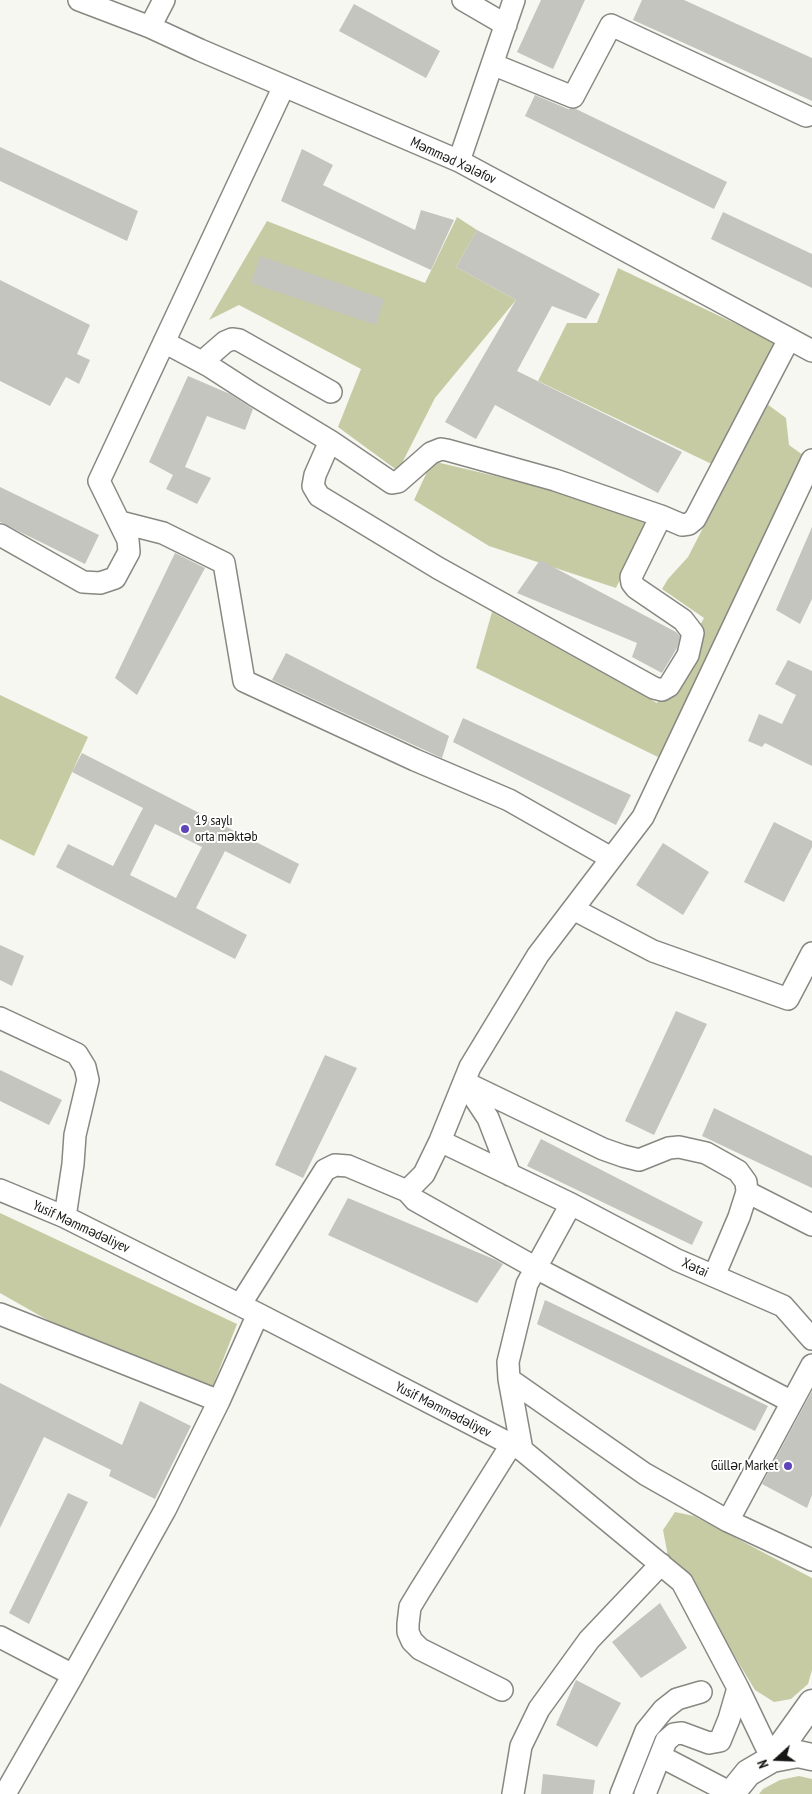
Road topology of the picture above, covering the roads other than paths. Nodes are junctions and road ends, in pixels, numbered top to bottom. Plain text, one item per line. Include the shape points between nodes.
1 (79, 0) edge
2 (164, 0) edge
3 (463, 0) edge
4 (514, 0) edge
5 (506, 25) junction
6 (150, 27) junction
7 (492, 64) junction
8 (284, 86) junction
9 (806, 116) dead end
10 (459, 161) junction
11 (789, 339) junction
12 (164, 342) junction
13 (812, 351) edge
14 (202, 362) junction
15 (331, 392) dead end
16 (330, 441) junction
17 (812, 460) edge
18 (661, 516) junction
19 (120, 522) junction
20 (0, 535) edge
21 (611, 858) junction
22 (573, 909) junction
23 (812, 953) edge
24 (0, 1018) edge
25 (464, 1082) junction
26 (440, 1141) junction
27 (510, 1175) junction
28 (0, 1190) edge
29 (407, 1191) junction
30 (748, 1192) junction
31 (571, 1204) junction
32 (65, 1217) junction
33 (812, 1225) edge
34 (536, 1268) junction
35 (714, 1276) junction
36 (249, 1309) junction
37 (0, 1314) edge
38 (812, 1339) edge
39 (812, 1365) edge
40 (509, 1379) junction
41 (219, 1401) junction
42 (792, 1402) junction
43 (516, 1448) junction
44 (728, 1521) junction
45 (812, 1560) edge
46 (661, 1564) junction
47 (0, 1637) edge
48 (73, 1676) junction
49 (738, 1688) junction
50 (502, 1690) dead end
51 (701, 1692) dead end
52 (812, 1703) edge
53 (660, 1756) junction
54 (812, 1757) edge
55 (772, 1759) junction
56 (5, 1794) edge
57 (513, 1794) edge
58 (621, 1794) edge
59 (645, 1794) edge
60 (730, 1794) edge

1 - 6 street, Məmməd Xələfov
2 - 6 street
3 - 5 street
4 - 5 street
5 - 7 street
6 - 8 street, Məmməd Xələfov
7 - 9 street via 573,97 611,25
7 - 10 street
8 - 10 street, Məmməd Xələfov
8 - 12 street
10 - 11 street, Məmməd Xələfov
11 - 13 street, Məmməd Xələfov
11 - 18 street via 695,519 682,525
12 - 14 street
12 - 19 street via 99,481
14 - 15 street via 225,342 239,340
14 - 16 street
16 - 18 street via 392,483 398,482 440,449 554,480
16 - 18 street via 315,475 313,486 319,496 438,568 662,690 669,686 688,655 693,633 683,620 632,583 631,577
17 - 21 street via 643,817
19 - 20 street via 129,552 115,578 100,583 83,582
19 - 21 street via 163,533 224,563 244,681 508,800
21 - 22 street
22 - 23 street via 653,951 788,998
22 - 25 street via 538,955
24 - 32 street via 77,1054 85,1067 88,1080 75,1135
25 - 26 street
25 - 27 street via 488,1118
25 - 30 street via 603,1149 632,1159 639,1160 679,1147 706,1152 738,1171
26 - 27 street, Xətai
26 - 29 street via 424,1174
27 - 31 street, Xətai
28 - 32 street, Yusif Məmmədəliyev
29 - 34 street via 415,1200
29 - 36 street via 348,1166 335,1165 325,1170
30 - 33 street
30 - 35 street
31 - 34 street
31 - 35 street, Xətai
32 - 36 street, Yusif Məmmədəliyev
34 - 40 street via 527,1284 515,1329 508,1362
34 - 42 street
35 - 38 street, Xətai via 783,1306
36 - 41 street
36 - 43 street, Yusif Məmmədəliyev
37 - 41 street
39 - 42 street
40 - 43 street
40 - 44 street via 644,1474
41 - 48 street via 165,1510
42 - 44 street
43 - 46 street, Yusif Məmmədəliyev
43 - 50 street via 419,1592 410,1607 408,1624 412,1641 420,1649
44 - 45 street
46 - 49 street, Yusif Məmmədəliyev via 682,1582
46 - 57 street via 589,1640 539,1709 521,1746
47 - 48 street
48 - 56 street
49 - 53 street via 720,1741 709,1743 682,1733 674,1734 666,1741
49 - 55 street, Yusif Məmmədəliyev
51 - 58 street via 677,1699 646,1731
52 - 55 main road
53 - 59 street
53 - 60 street
54 - 55 main road via 798,1754
55 - 60 main road via 748,1773

